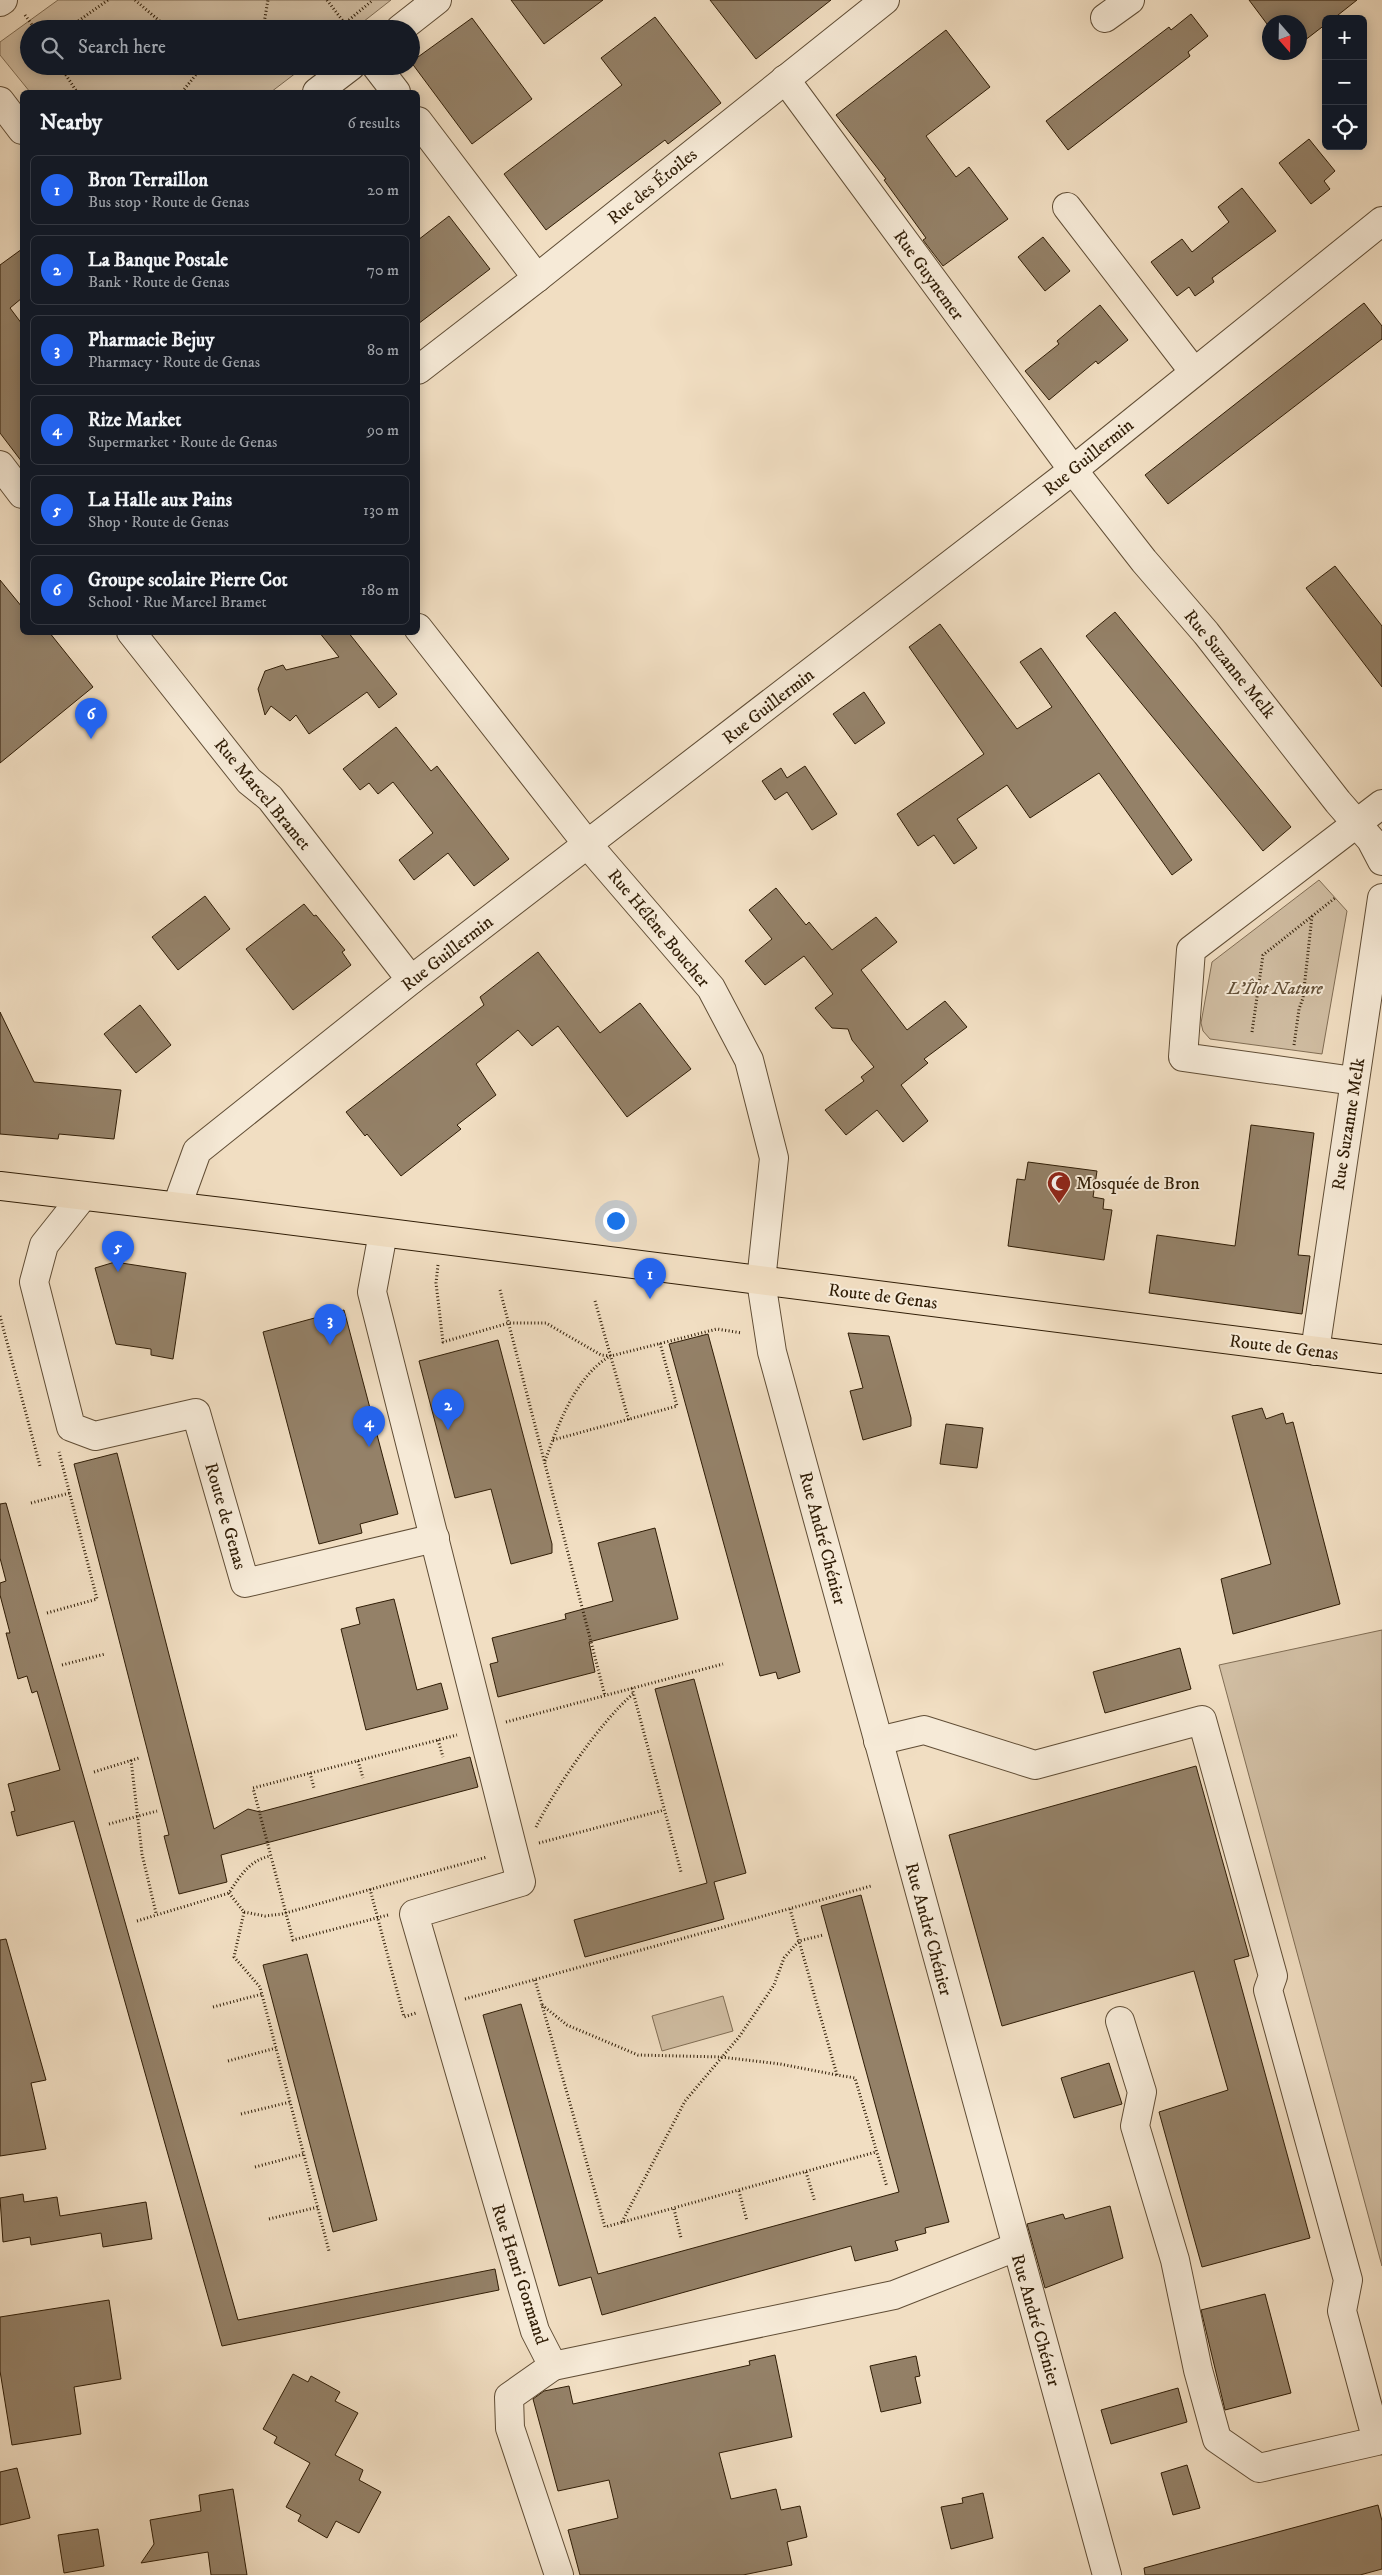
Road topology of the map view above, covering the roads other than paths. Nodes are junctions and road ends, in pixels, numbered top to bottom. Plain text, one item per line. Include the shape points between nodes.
1 (437, 0) edge
2 (884, 0) edge
3 (1130, 0) edge
4 (1105, 18) dead end
5 (411, 20) edge
6 (339, 75) edge
7 (383, 75) edge
8 (785, 79) junction
9 (320, 90) edge
10 (394, 90) edge
11 (0, 101) edge
12 (420, 123) edge
13 (20, 127) edge
14 (1066, 207) dead end
15 (1382, 221) edge
16 (537, 278) junction
17 (420, 368) edge
18 (1194, 372) junction
19 (0, 465) edge
20 (1073, 470) junction
21 (20, 491) edge
22 (420, 631) edge
23 (133, 635) edge
24 (1382, 804) edge
25 (1358, 823) junction
26 (588, 845) junction
27 (1382, 861) edge
28 (1382, 898) edge
29 (411, 980) junction
30 (1354, 1081) junction
31 (0, 1186) edge
32 (83, 1196) junction
33 (177, 1206) junction
34 (383, 1233) junction
35 (761, 1281) junction
36 (1315, 1351) junction
37 (1382, 1359) edge
38 (435, 1538) junction
39 (878, 1741) junction
40 (1120, 2021) dead end
41 (1016, 2247) junction
42 (553, 2366) junction
43 (1379, 2450) edge
44 (559, 2575) edge
45 (1107, 2575) edge

1 - 5 street
2 - 8 street, Rue des Étoiles
3 - 4 street
6 - 9 street
7 - 10 street
8 - 16 street, Rue des Étoiles
8 - 20 street, Rue Guynemer
11 - 13 street
12 - 16 street
14 - 18 street
15 - 18 street, Rue Guillermin
16 - 17 street, Rue des Étoiles
18 - 20 street, Rue Guillermin
19 - 21 street
20 - 25 street, Rue Suzanne Melk
20 - 26 street, Rue Guillermin
22 - 26 street, Rue Hélène Boucher
23 - 29 street, Rue Marcel Bramet via 249,782 270,798
24 - 25 street
25 - 27 street, Rue Suzanne Melk
25 - 30 street via 1192,950 1183,1057
26 - 29 street, Rue Guillermin
26 - 35 street, Rue Hélène Boucher via 711,988 749,1060 774,1158
28 - 30 street, Rue Suzanne Melk
29 - 33 street, Rue Guillermin via 197,1151
30 - 36 street, Rue Suzanne Melk
31 - 32 main road, Route de Genas
32 - 33 main road, Route de Genas
32 - 38 street, Route de Genas via 44,1245 34,1282 71,1427 95,1436 196,1413 245,1583
33 - 34 main road, Route de Genas
34 - 35 main road, Route de Genas
34 - 38 street via 372,1292
35 - 36 main road, Route de Genas
35 - 39 street, Rue André Chénier via 770,1338
36 - 37 main road, Route de Genas
38 - 42 street, Rue Henri Gormand via 520,1848 521,1882 414,1914 535,2331
39 - 41 street, Rue André Chénier
39 - 43 street via 924,1730 1035,1765 1202,1720 1272,1976 1268,1990 1348,2280 1342,2311
40 - 43 street via 1142,2092 1135,2126 1175,2260 1198,2370 1217,2439 1259,2468
41 - 42 street, Rue Henri Gormand via 894,2295
41 - 45 street, Rue André Chénier
42 - 44 street via 509,2397 510,2428

